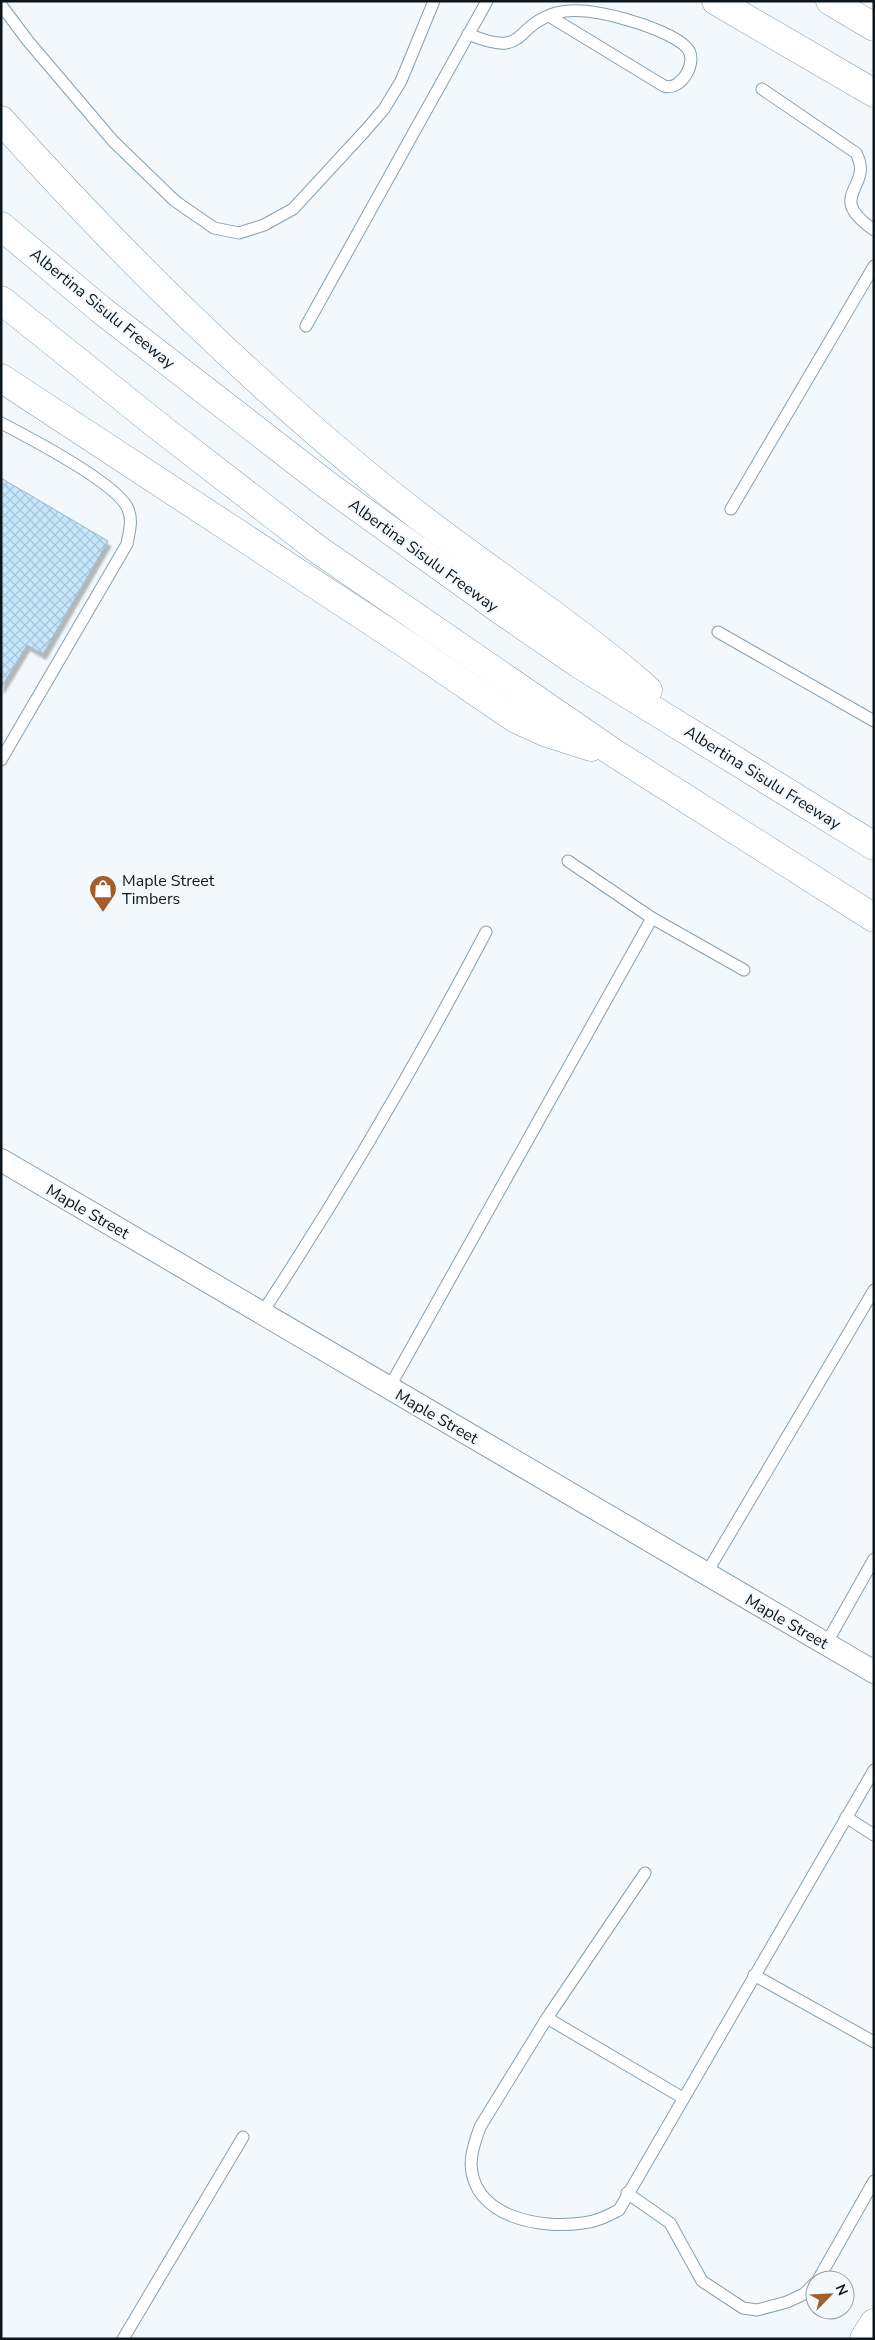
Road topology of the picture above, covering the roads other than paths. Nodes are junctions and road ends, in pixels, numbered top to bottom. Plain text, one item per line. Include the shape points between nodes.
1 (434, 1) edge
2 (487, 1) edge
3 (716, 1) edge
4 (830, 1) edge
5 (1, 5) edge
6 (549, 16) junction
7 (874, 27) edge
8 (468, 34) junction
9 (762, 89) dead end
10 (874, 93) edge
11 (1, 120) edge
12 (1, 226) edge
13 (874, 230) edge
14 (874, 266) edge
15 (1, 300) edge
16 (306, 326) dead end
17 (1, 378) edge
18 (1, 422) edge
19 (731, 509) dead end
20 (718, 632) dead end
21 (874, 720) edge
22 (674, 722) junction
23 (614, 753) junction
24 (1, 760) edge
25 (874, 846) edge
26 (568, 861) dead end
27 (652, 918) junction
28 (874, 918) edge
29 (486, 932) dead end
30 (744, 970) dead end
31 (1, 1160) edge
32 (874, 1290) edge
33 (262, 1313) junction
34 (389, 1388) junction
35 (874, 1559) edge
36 (706, 1574) junction
37 (826, 1644) junction
38 (874, 1672) edge
39 (874, 1770) edge
40 (846, 1817) junction
41 (874, 1835) edge
42 (645, 1873) dead end
43 (754, 1975) junction
44 (546, 2018) junction
45 (874, 2042) edge
46 (683, 2098) junction
47 (243, 2137) dead end
48 (874, 2181) edge
49 (628, 2193) junction
50 (824, 2270) edge
51 (805, 2293) edge
52 (874, 2322) edge
53 (123, 2339) edge
54 (864, 2339) edge

1 - 5 lane via 401,81 384,109 293,209 264,225 239,233 214,228 175,201 113,141
2 - 8 lane
3 - 10 main road
4 - 7 main road
6 - 6 lane via 575,11 630,20 680,42 691,55 692,63 681,82 670,88
6 - 8 lane via 506,45 486,42
8 - 16 lane
9 - 13 lane via 856,153 862,171 850,205 854,214
11 - 22 main road via 114,241 286,405 389,493 603,651 648,691
12 - 22 main road, Albertina Sisulu Freeway via 100,309 326,484 580,664
14 - 19 lane
15 - 23 main road via 320,550
17 - 23 main road via 516,719 547,734
18 - 24 lane via 65,458 109,489 128,508 131,520 127,544
20 - 21 lane
22 - 25 main road, Albertina Sisulu Freeway
23 - 28 main road
26 - 27 lane
27 - 30 lane
27 - 34 lane
29 - 33 lane via 422,1052 316,1232
31 - 33 street, Maple Street
32 - 36 lane
33 - 34 street, Maple Street
34 - 36 street, Maple Street
35 - 37 lane
36 - 37 street, Maple Street
37 - 38 street, Maple Street
39 - 40 lane
40 - 41 lane
40 - 43 lane
42 - 44 lane
43 - 45 lane
43 - 46 lane
44 - 46 lane
44 - 49 lane via 480,2126 471,2164 476,2183 487,2200 500,2211 540,2224 584,2223 603,2218 619,2210
46 - 49 lane
47 - 53 lane
48 - 50 lane
49 - 51 lane via 670,2223 702,2281 743,2308 757,2310
52 - 54 main road

